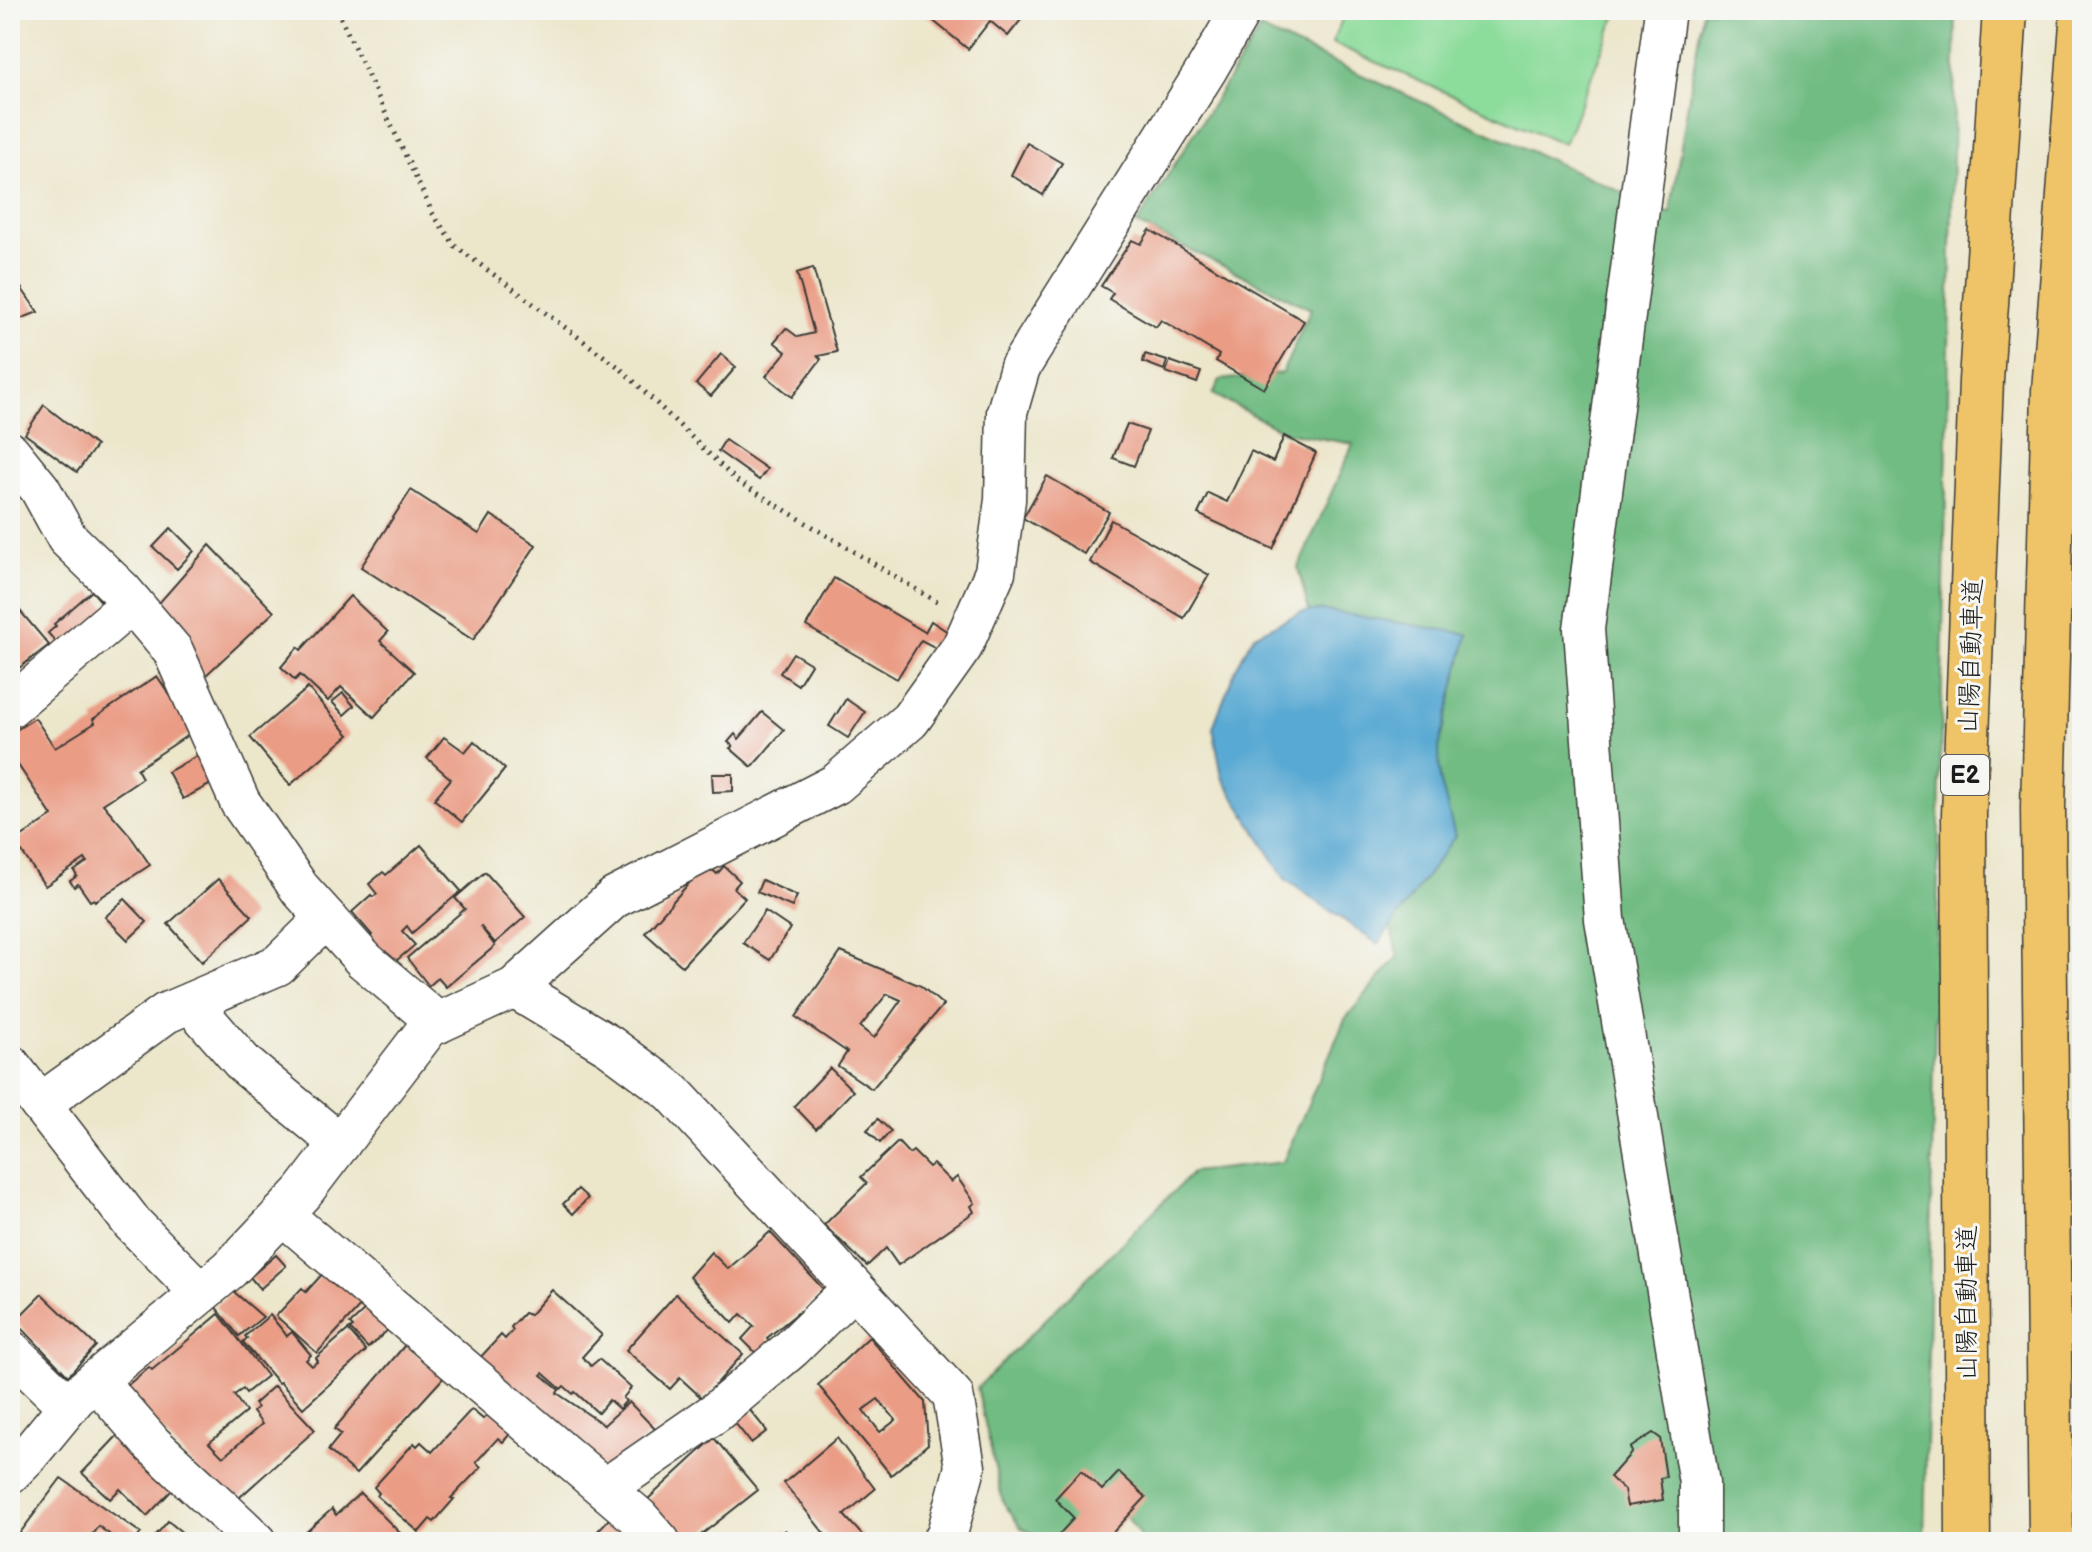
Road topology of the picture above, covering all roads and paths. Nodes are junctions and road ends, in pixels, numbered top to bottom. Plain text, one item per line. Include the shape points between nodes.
1 (337, 10) edge
2 (1241, 10) edge
3 (1665, 10) edge
4 (2005, 10) edge
5 (2082, 24) edge
6 (10, 452) edge
7 (132, 603) junction
8 (972, 624) junction
9 (10, 707) edge
10 (326, 918) junction
11 (514, 988) junction
12 (191, 1003) junction
13 (438, 1023) junction
14 (10, 1065) edge
15 (40, 1104) junction
16 (340, 1144) junction
17 (282, 1214) junction
18 (853, 1288) junction
19 (201, 1293) junction
20 (10, 1350) edge
21 (82, 1393) junction
22 (10, 1473) edge
23 (608, 1491) junction
24 (257, 1542) edge
25 (660, 1542) edge
26 (942, 1542) edge
27 (1699, 1542) edge
28 (1968, 1542) edge
29 (2051, 1542) edge

1 - 8 path via 433,214 455,246 620,368 737,481
2 - 8 street via 1020,367 1007,412 1005,500 995,572
3 - 27 street via 1584,629 1605,919 1699,1483
4 - 28 highway, 山陽自動車道 / E2 via 1981,381 1964,815
5 - 29 highway via 2054,391 2043,808
6 - 7 street via 40,489 67,538
7 - 9 street
7 - 10 street via 173,651 240,802
8 - 11 street via 962,647 910,720 836,784 614,898
10 - 12 street via 278,965
10 - 13 street via 364,960
11 - 13 street
11 - 18 street via 610,1046 672,1092
12 - 15 street via 166,1013
12 - 16 street via 244,1064
13 - 16 street via 429,1027
14 - 15 street
15 - 19 street via 133,1224
16 - 17 street
17 - 19 street
17 - 23 street
18 - 23 street via 716,1412
18 - 26 street via 953,1395 965,1467
19 - 21 street
20 - 21 street
21 - 22 street
21 - 24 street via 152,1444
23 - 25 street

